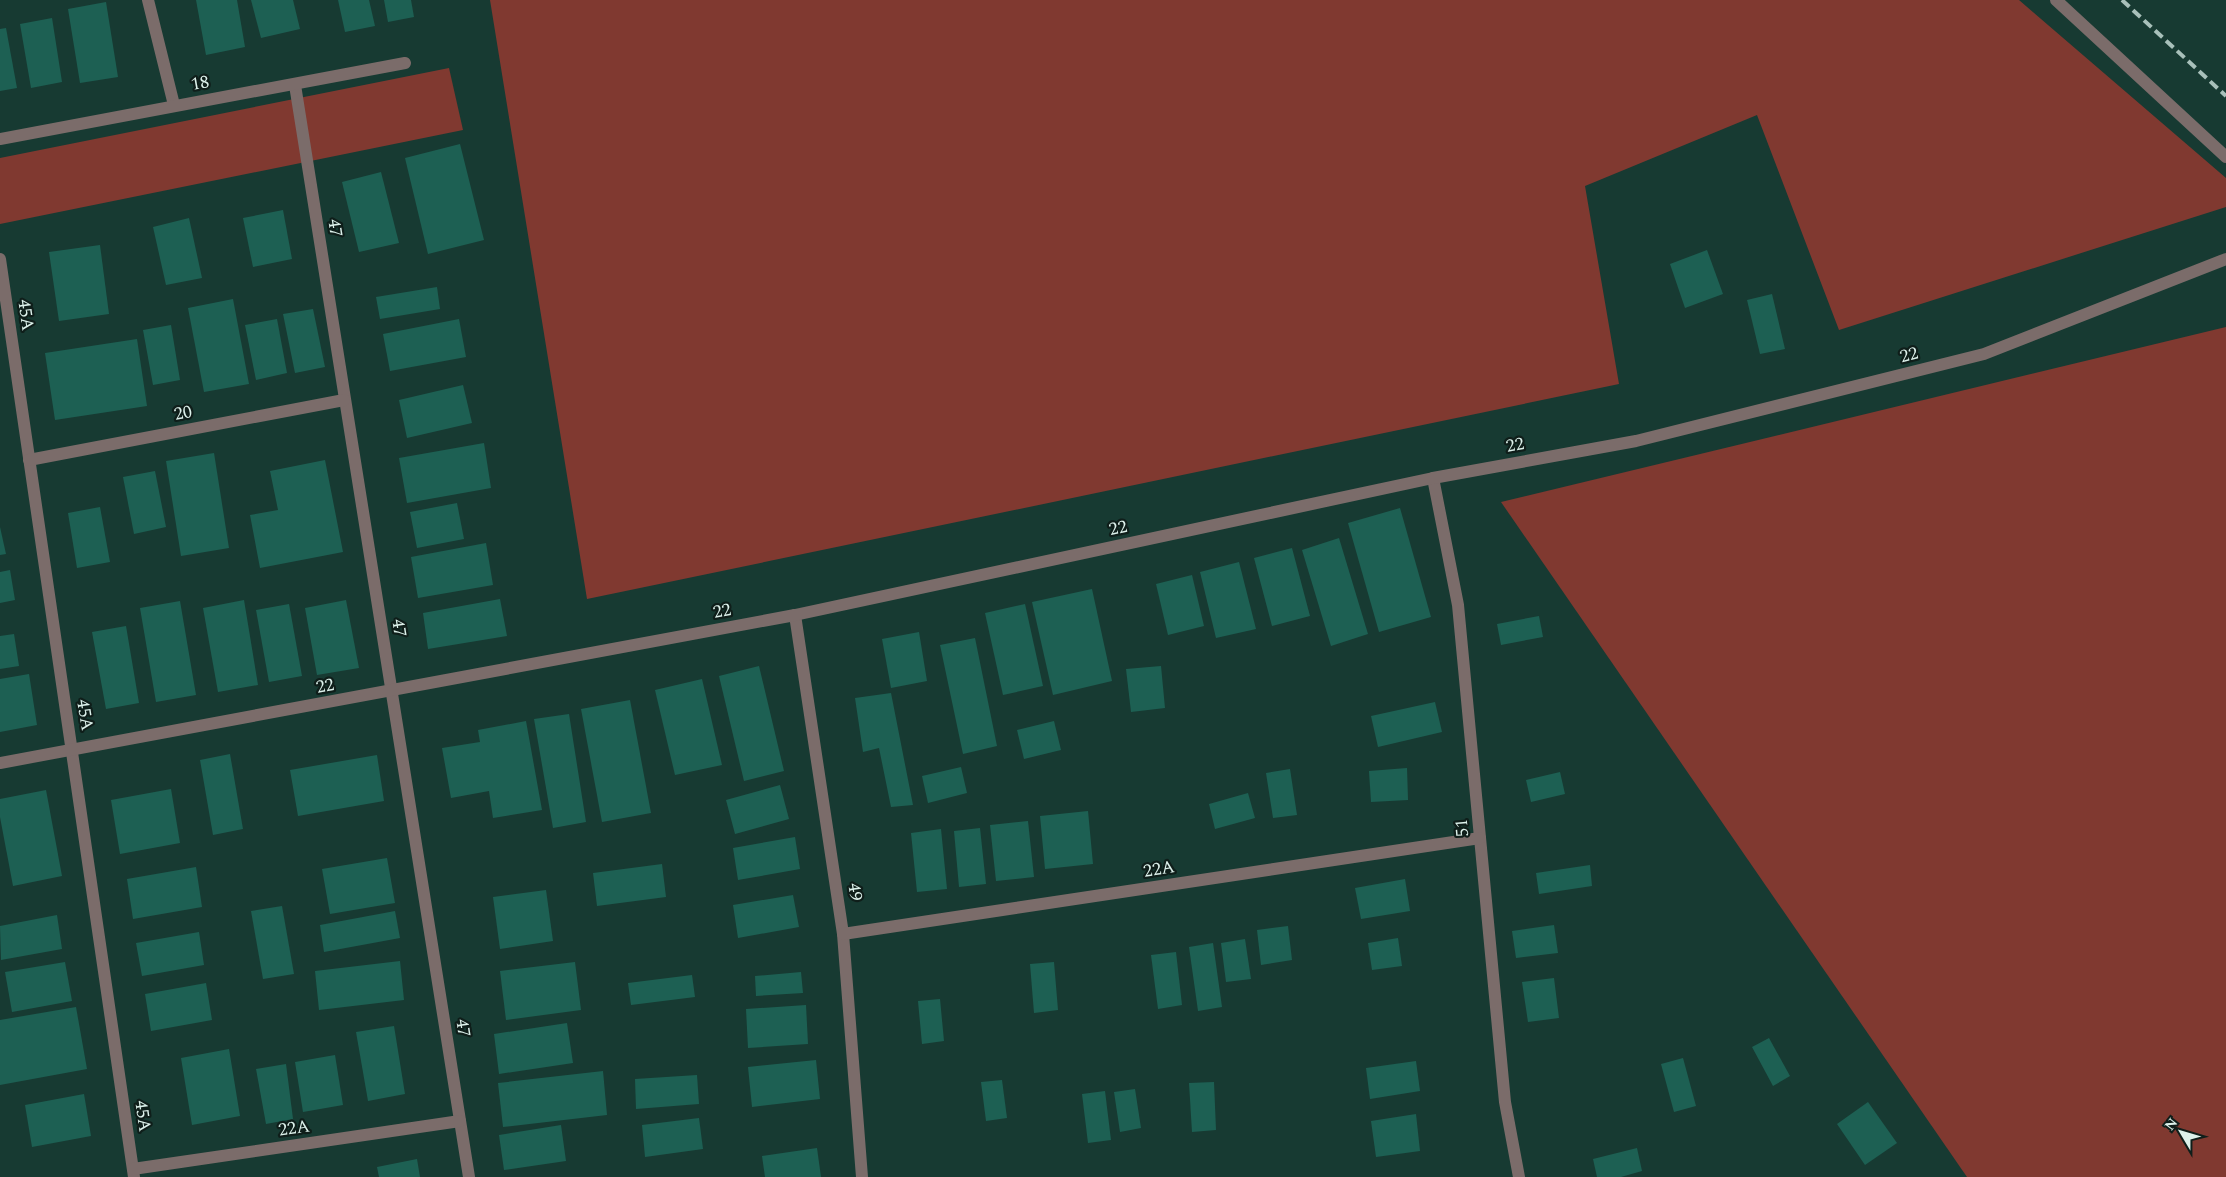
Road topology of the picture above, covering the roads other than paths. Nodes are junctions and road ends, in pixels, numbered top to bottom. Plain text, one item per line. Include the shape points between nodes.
1 (148, 0) edge
2 (2056, 0) edge
3 (405, 63) dead end
4 (295, 85) junction
5 (174, 105) junction
6 (0, 140) edge
7 (2226, 157) edge
8 (0, 259) edge
9 (2226, 259) edge
10 (344, 400) junction
11 (29, 460) junction
12 (1433, 478) junction
13 (795, 615) junction
14 (392, 692) junction
15 (72, 751) junction
16 (0, 763) edge
17 (1480, 838) junction
18 (843, 934) junction
19 (460, 1122) junction
20 (133, 1173) edge
21 (469, 1177) edge
22 (862, 1177) edge
23 (1514, 1177) edge

1 - 5 street
2 - 7 street
3 - 4 street, 18
4 - 5 street, 18
4 - 10 street, 47
5 - 6 street, 18
8 - 11 street, 45A
9 - 12 street, 22 via 1984,354 1636,442
10 - 11 street, 20
10 - 14 street, 47
11 - 15 street, 45A
12 - 13 street, 22
12 - 17 street, 51 via 1458,605
13 - 14 street, 22
13 - 18 street, 49
14 - 15 street, 22
14 - 19 street, 47
15 - 16 street, 22
15 - 20 street, 45A
17 - 18 street, 22A
17 - 23 street, 51
18 - 22 street, 49
19 - 20 street, 22A
19 - 21 street, 47

